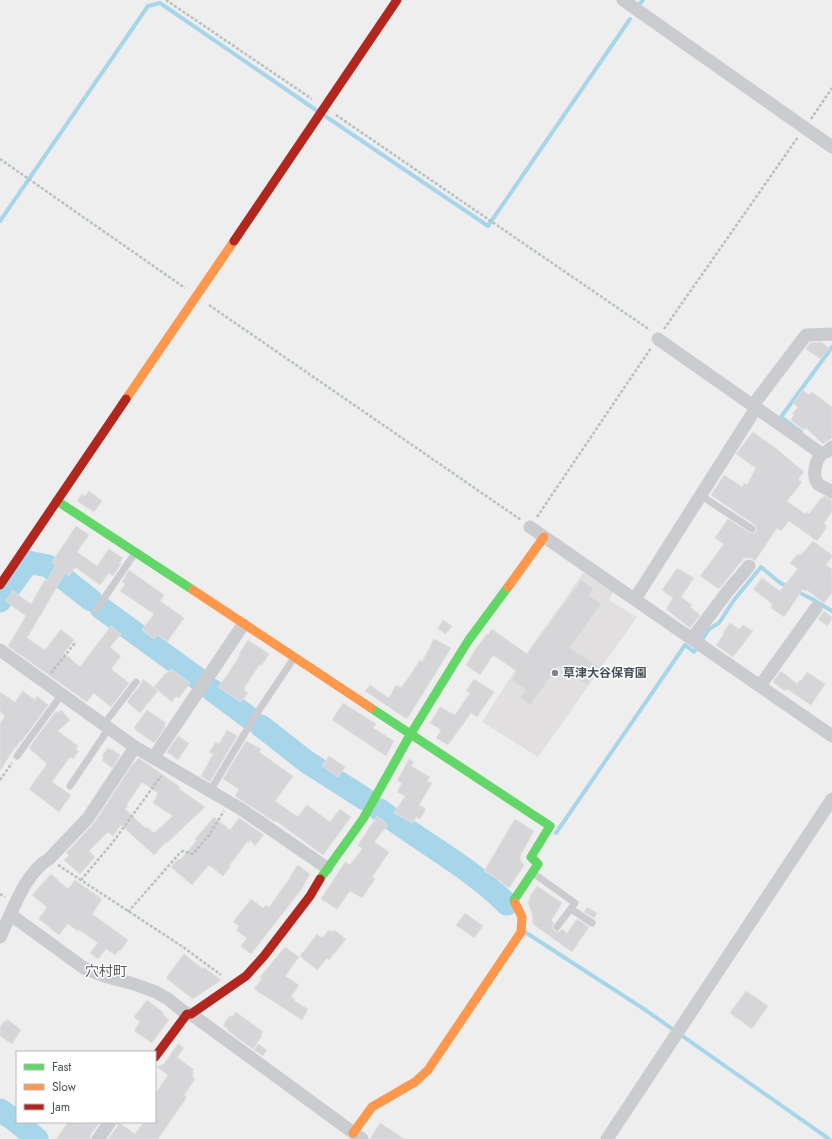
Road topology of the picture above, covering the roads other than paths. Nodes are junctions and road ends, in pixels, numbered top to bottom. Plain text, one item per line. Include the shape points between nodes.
1 (398, 0) edge
2 (623, 0) edge
3 (832, 146) edge
4 (832, 334) edge
5 (659, 337) road end
6 (755, 406) junction
7 (827, 451) edge
8 (832, 492) edge
9 (700, 495) junction
10 (57, 501) junction
11 (530, 527) road end
12 (752, 529) dead end
13 (544, 537) junction
14 (135, 553) junction
15 (750, 566) dead end
16 (0, 585) edge
17 (635, 599) junction
18 (816, 608) dead end
19 (96, 610) dead end
20 (243, 625) junction
21 (692, 639) junction
22 (0, 650) edge
23 (294, 658) junction
24 (136, 682) dead end
25 (760, 686) junction
26 (62, 694) junction
27 (107, 726) junction
28 (410, 735) junction
29 (832, 736) edge
30 (136, 747) junction
31 (17, 756) road end
32 (159, 760) junction
33 (70, 786) dead end
34 (210, 791) junction
35 (832, 799) edge
36 (327, 868) junction
37 (532, 873) junction
38 (570, 909) junction
39 (11, 915) junction
40 (592, 923) dead end
41 (557, 927) dead end
42 (1, 930) edge
43 (189, 1014) junction
44 (156, 1056) edge
45 (109, 1123) edge
46 (358, 1136) edge
47 (98, 1139) edge
48 (607, 1139) edge

1 - 10 street
2 - 3 street
4 - 6 street via 806,335
5 - 6 street
6 - 7 street
6 - 9 street
7 - 8 street via 815,466 815,479 818,484
9 - 12 lane
9 - 17 street
10 - 14 street
10 - 16 street
11 - 13 street
13 - 17 street
13 - 28 street via 468,641
14 - 19 lane
14 - 20 street
15 - 21 street
17 - 21 street
18 - 25 street
20 - 23 street
20 - 32 street
21 - 25 street
22 - 26 street
23 - 28 street
23 - 34 lane via 255,716
24 - 27 lane
25 - 29 street
26 - 27 street
26 - 31 lane
27 - 30 street
27 - 33 lane
28 - 36 street via 363,819
28 - 37 street via 550,826 531,857 538,864
30 - 32 street
30 - 39 street via 88,818 28,880
32 - 34 street
34 - 36 street
35 - 48 street
36 - 43 street via 310,896 246,976
37 - 38 lane via 575,903
37 - 46 street via 514,900 522,917 521,932 428,1070 415,1082 372,1106
38 - 40 lane
38 - 41 lane
39 - 42 street
39 - 43 street via 84,968 156,992
43 - 44 street
43 - 46 street
45 - 47 street

